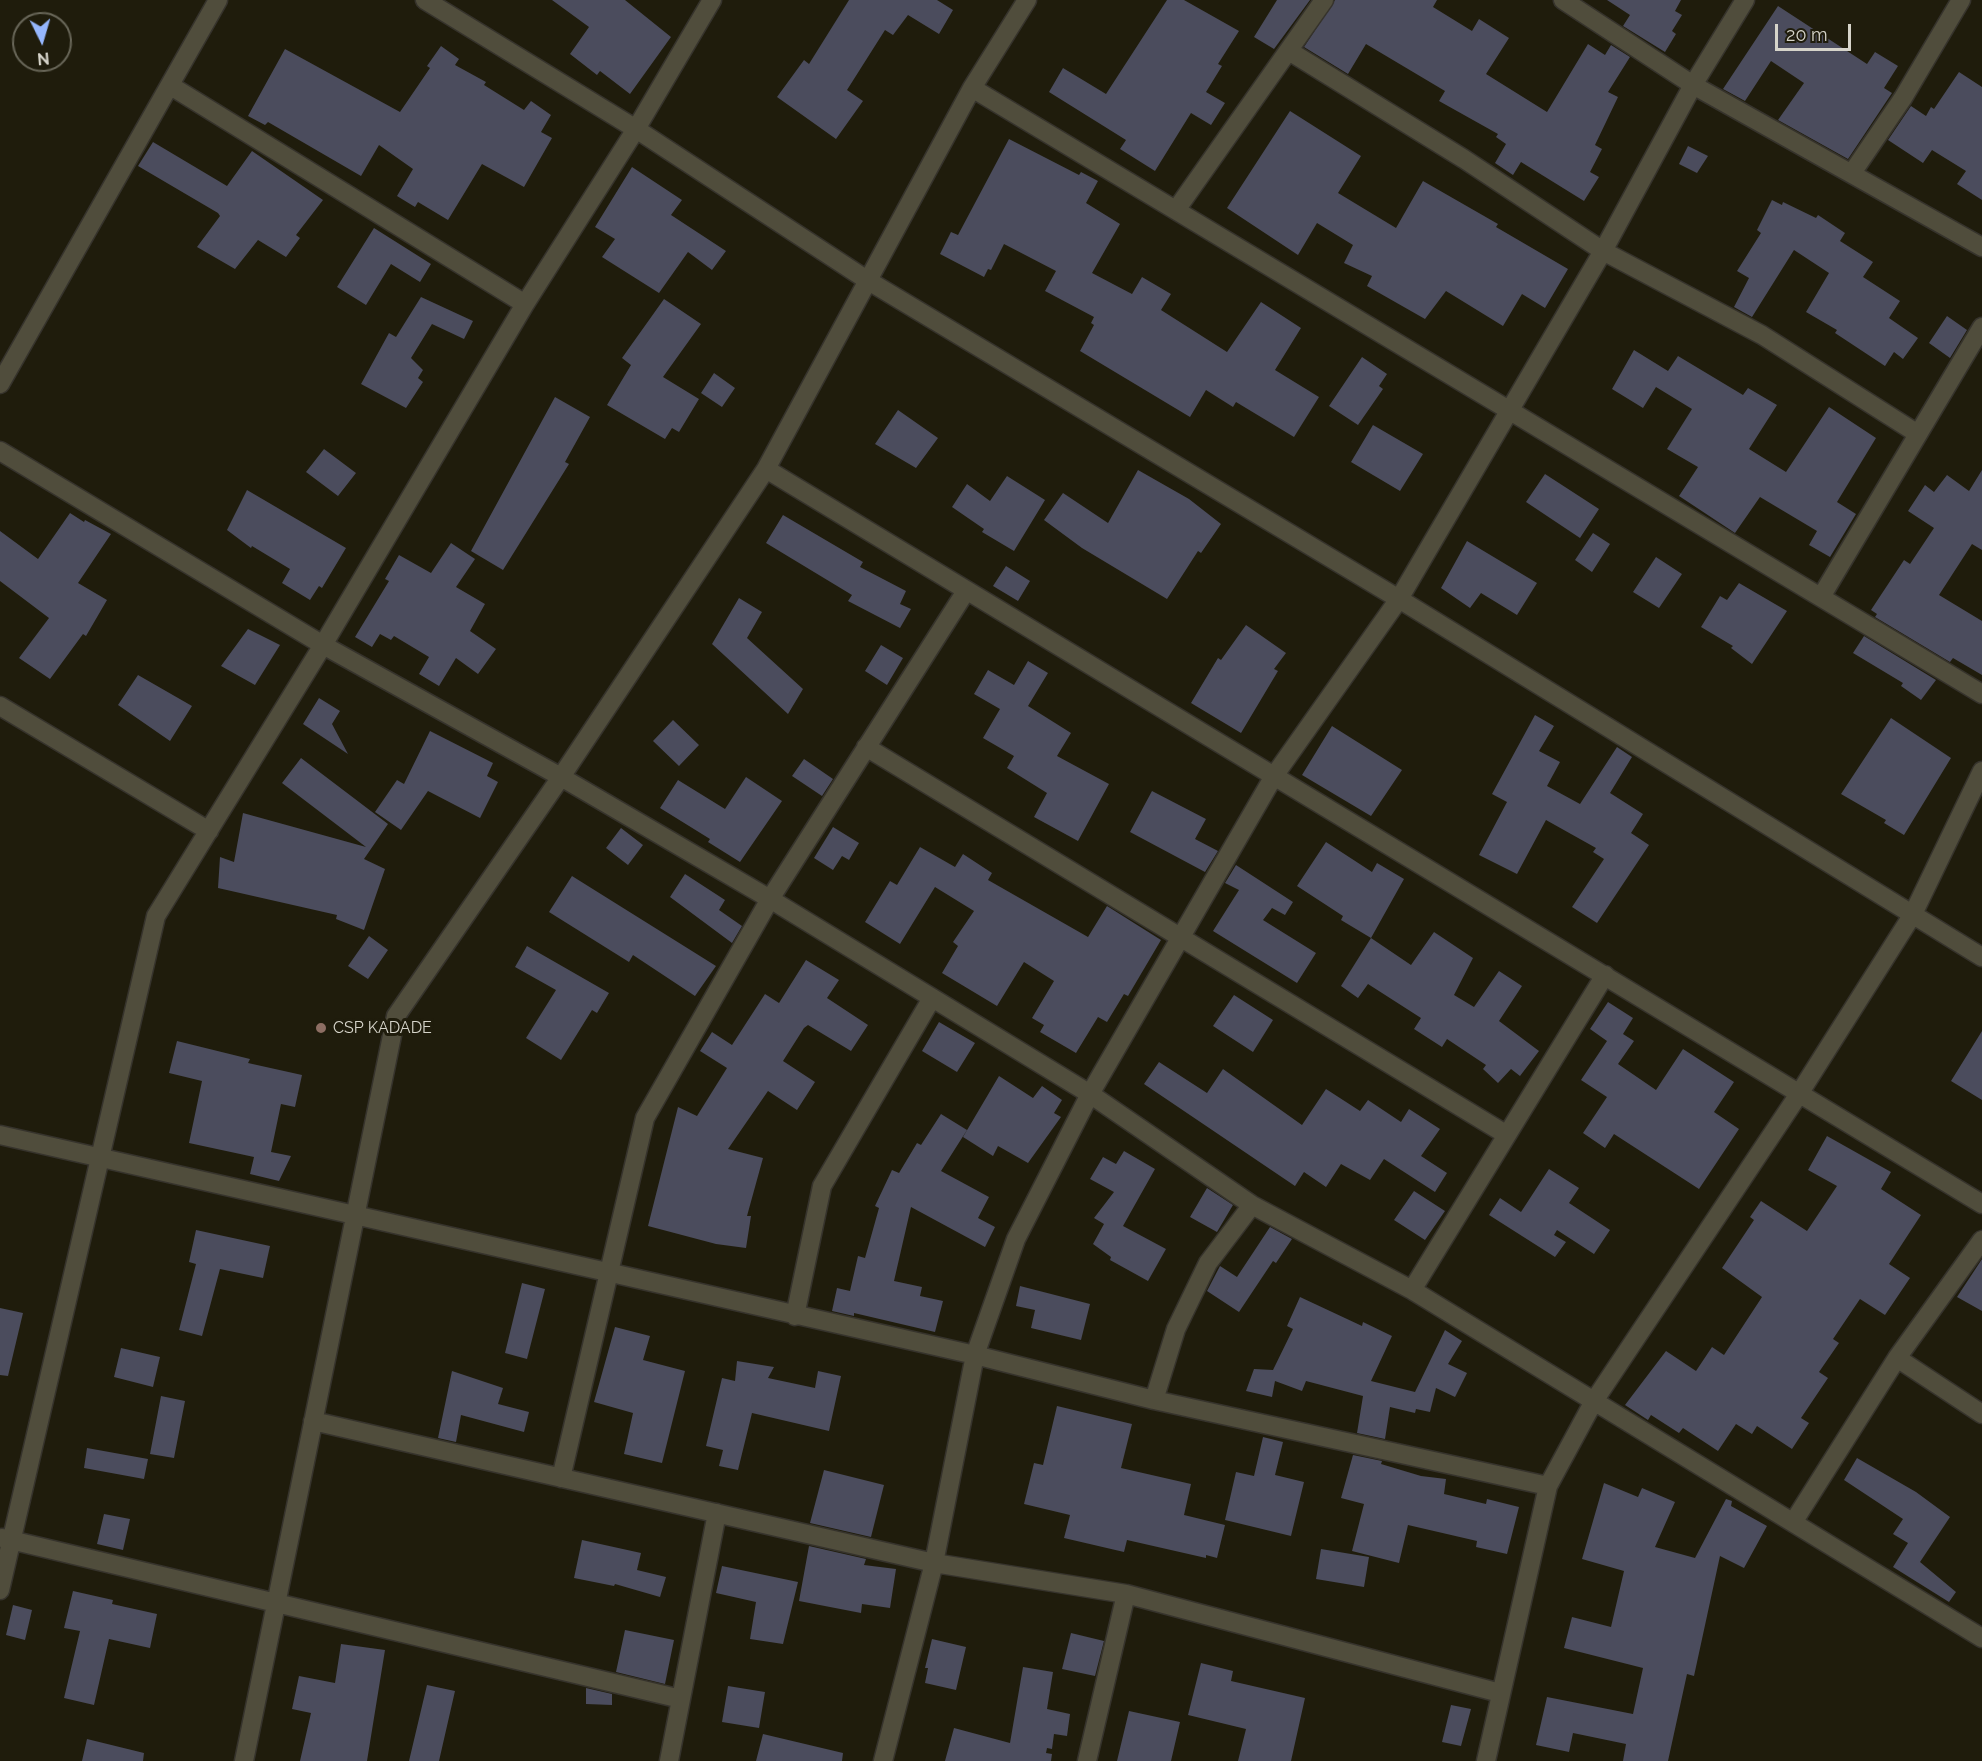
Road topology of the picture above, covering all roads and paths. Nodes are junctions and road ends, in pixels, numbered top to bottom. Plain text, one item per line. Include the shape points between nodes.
1 (218, 0) edge
2 (425, 0) edge
3 (712, 0) edge
4 (1026, 0) edge
5 (1324, 0) edge
6 (1563, 0) edge
7 (1745, 0) edge
8 (1961, 0) edge
9 (1289, 51) junction
10 (1693, 85) junction
11 (171, 86) junction
12 (972, 88) junction
13 (636, 129) junction
14 (1852, 173) junction
15 (1176, 210) junction
16 (1982, 247) edge
17 (1603, 251) junction
18 (867, 280) junction
19 (525, 304) junction
20 (1982, 327) edge
21 (0, 384) edge
22 (1510, 411) junction
23 (1918, 434) junction
24 (0, 451) edge
25 (766, 469) junction
26 (966, 591) junction
27 (1821, 597) junction
28 (1398, 599) junction
29 (323, 645) junction
30 (1982, 694) edge
31 (0, 706) edge
32 (866, 747) junction
33 (1982, 771) edge
34 (1274, 776) junction
35 (561, 777) junction
36 (209, 831) junction
37 (770, 899) junction
38 (1913, 914) junction
39 (1180, 936) junction
40 (1982, 957) edge
41 (1605, 975) junction
42 (932, 998) junction
43 (1090, 1094) junction
44 (1799, 1094) junction
45 (0, 1135) edge
46 (1507, 1135) junction
47 (100, 1158) junction
48 (1982, 1204) edge
49 (1252, 1205) junction
50 (355, 1216) junction
51 (1982, 1240) edge
52 (609, 1273) junction
53 (1412, 1290) junction
54 (795, 1316) junction
55 (975, 1355) junction
56 (1897, 1358) junction
57 (1154, 1400) junction
58 (1594, 1401) junction
59 (1982, 1414) edge
60 (313, 1421) junction
61 (561, 1478) junction
62 (1548, 1486) junction
63 (717, 1513) junction
64 (1794, 1521) junction
65 (6, 1539) edge
66 (934, 1563) junction
67 (0, 1590) edge
68 (1126, 1594) junction
69 (277, 1603) junction
70 (1982, 1638) edge
71 (1500, 1693) junction
72 (681, 1699) junction
73 (244, 1761) edge
74 (669, 1761) edge
75 (883, 1761) edge
76 (1087, 1761) edge
77 (1486, 1761) edge

1 - 11 street
2 - 13 street
3 - 13 street
4 - 12 street
5 - 9 street
6 - 10 street
7 - 10 street
8 - 14 street via 1903,98
9 - 15 street
9 - 17 street
10 - 14 street
10 - 17 street
11 - 19 street
11 - 21 street
12 - 15 street
12 - 18 street
13 - 18 street
13 - 19 street
14 - 16 street
15 - 22 street
17 - 22 street
17 - 23 street via 1762,336
18 - 25 street
18 - 28 street
19 - 29 street
20 - 23 street
22 - 27 street
22 - 28 street
23 - 27 street
24 - 29 street
25 - 26 street
25 - 35 street
26 - 32 street
26 - 34 street
27 - 30 street
28 - 34 street
28 - 38 street
29 - 35 street
29 - 36 street
31 - 36 street
32 - 37 street
32 - 39 street
33 - 38 street
34 - 39 street
34 - 41 street
35 - 37 street
35 - 50 street via 396,1016
36 - 47 street via 156,916
37 - 42 street
37 - 52 street via 645,1118
38 - 40 street
38 - 44 street
39 - 43 street
39 - 46 street
41 - 44 street
41 - 46 street
42 - 43 street
42 - 54 street via 822,1186
43 - 49 street
43 - 55 street via 1016,1239
44 - 48 street
44 - 58 street
45 - 47 street
46 - 53 street
47 - 50 street
47 - 65 street
49 - 53 street
49 - 57 street via 1208,1263 1176,1329
50 - 52 street
50 - 60 street
51 - 56 street
52 - 54 street
52 - 61 street
53 - 58 street
54 - 55 street
55 - 57 street
55 - 66 street
56 - 59 street
56 - 64 street
57 - 62 street
58 - 62 street
58 - 64 street
60 - 61 street
60 - 69 street
61 - 63 street
62 - 71 street
63 - 66 street
63 - 72 street
64 - 70 street
65 - 67 street
65 - 69 street
66 - 68 street
66 - 75 street
68 - 71 street
68 - 76 street
69 - 72 street
69 - 73 street
71 - 77 street
72 - 74 street

